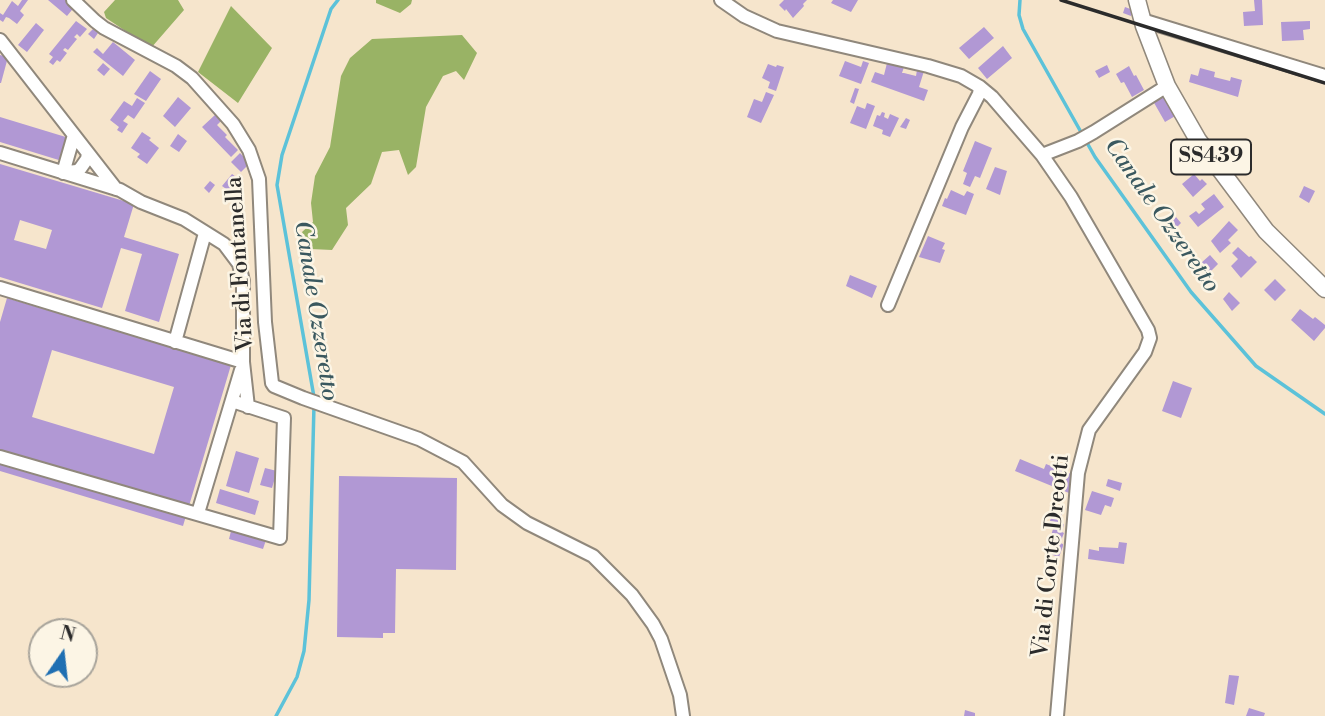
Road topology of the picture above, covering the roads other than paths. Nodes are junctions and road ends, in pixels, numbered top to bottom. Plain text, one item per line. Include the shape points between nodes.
1 (73, 0) edge
2 (721, 0) edge
3 (1137, 0) edge
4 (1142, 20) junction
5 (0, 40) edge
6 (1325, 76) edge
7 (1167, 86) junction
8 (980, 87) junction
9 (74, 135) junction
10 (0, 153) edge
11 (88, 153) junction
12 (1042, 155) junction
13 (64, 173) junction
14 (117, 189) junction
15 (205, 233) junction
16 (1325, 289) edge
17 (1, 290) edge
18 (888, 305) dead end
19 (175, 341) junction
20 (243, 362) junction
21 (232, 401) junction
22 (248, 407) junction
23 (0, 457) edge
24 (198, 513) junction
25 (683, 716) edge
26 (1057, 716) edge

1 - 25 street, Via di Fontanella via 104,28 192,78 249,149 259,179 272,383 419,439 463,462 502,505 593,556 653,624 680,695
2 - 8 street via 777,31 928,66
3 - 4 main road, SS439
4 - 6 street
4 - 7 main road, SS439
5 - 9 street
7 - 12 street via 1078,141
7 - 16 main road, SS439 via 1198,140 1266,231
8 - 12 street
8 - 18 street
9 - 11 street
9 - 13 street
10 - 13 street
11 - 13 street via 80,169
11 - 14 street
12 - 26 street, Via di Corte Dreotti via 1071,197 1150,338 1145,352 1089,430 1078,473
13 - 14 street
14 - 15 street
15 - 19 street
15 - 20 street via 224,244 239,264
17 - 19 street
19 - 20 street
20 - 21 street
20 - 22 street
21 - 22 street
21 - 24 street
22 - 24 street via 284,418 280,538
23 - 24 street

